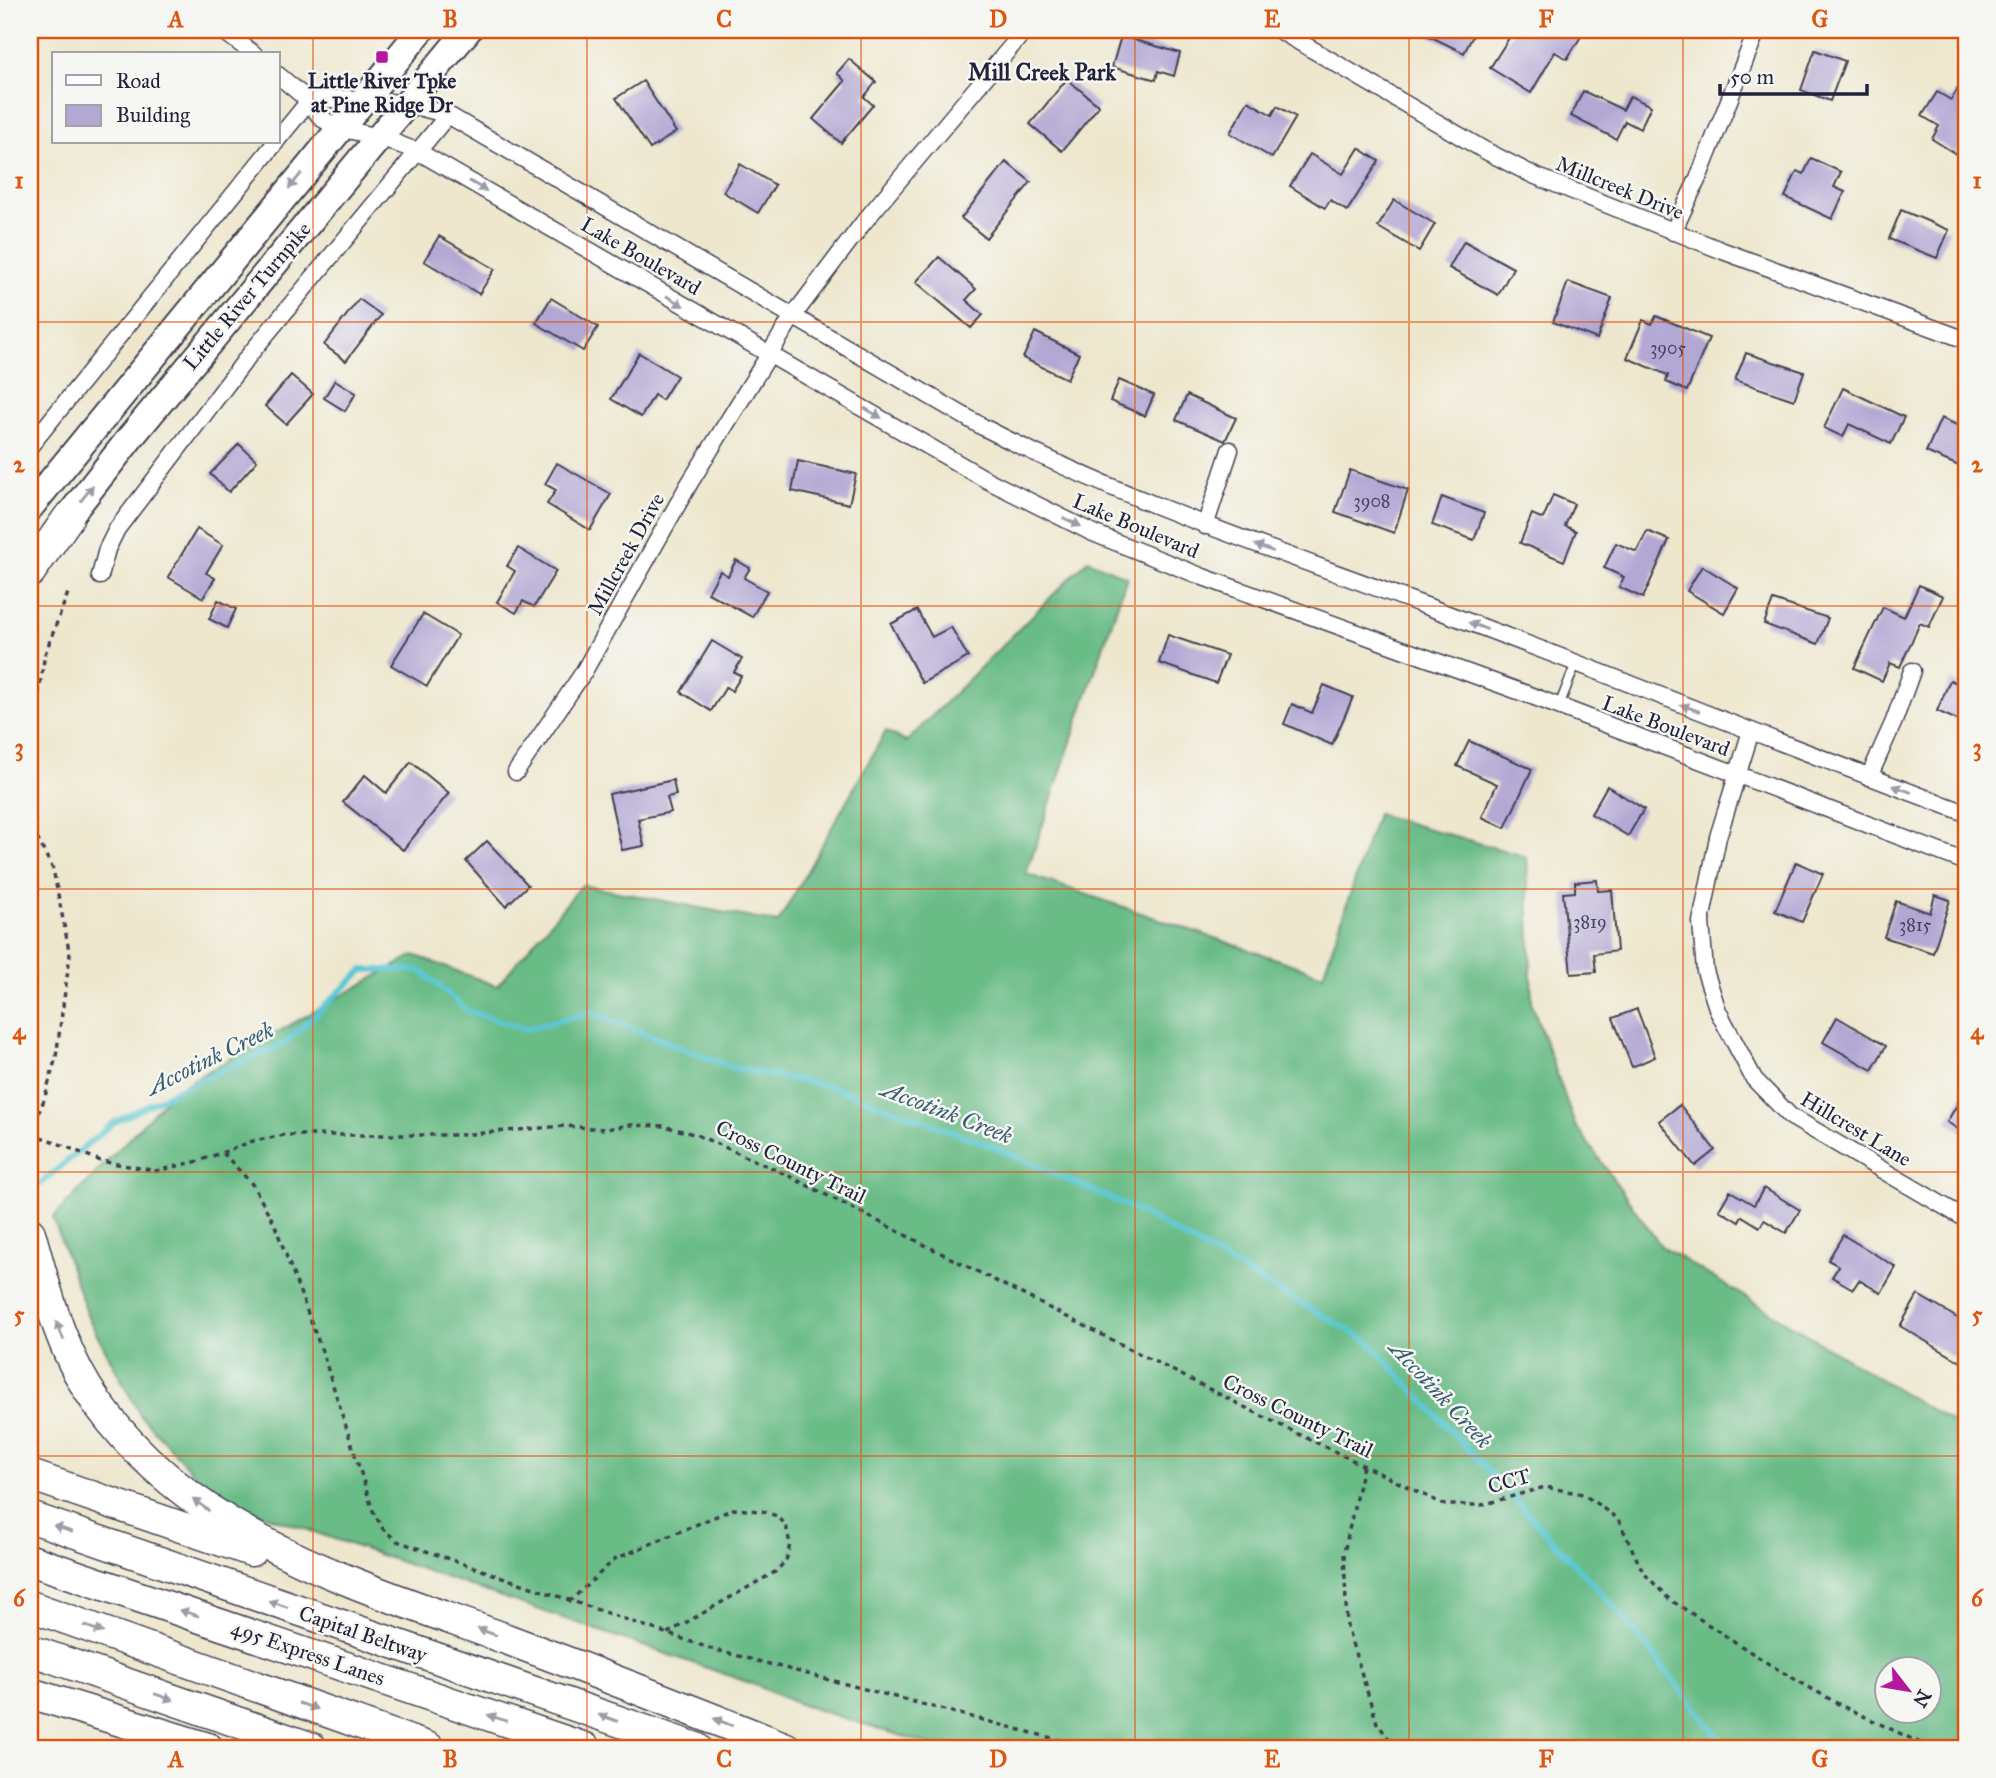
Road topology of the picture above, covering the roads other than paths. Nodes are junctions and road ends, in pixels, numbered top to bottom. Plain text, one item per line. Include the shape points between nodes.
1 (222, 30) edge
2 (421, 30) edge
3 (468, 30) edge
4 (1025, 30) edge
5 (1279, 30) edge
6 (1758, 30) edge
7 (251, 52) edge
8 (280, 77) edge
9 (362, 99) junction
10 (309, 102) junction
11 (406, 103) junction
12 (448, 115) junction
13 (338, 128) junction
14 (280, 136) edge
15 (380, 137) junction
16 (274, 144) edge
17 (419, 152) junction
18 (1673, 232) junction
19 (793, 316) junction
20 (1966, 340) edge
21 (767, 353) junction
22 (30, 446) edge
23 (1230, 450) dead end
24 (30, 507) edge
25 (68, 518) junction
26 (1205, 526) junction
27 (30, 566) edge
28 (30, 572) edge
29 (100, 576) dead end
30 (1576, 663) junction
31 (1912, 671) dead end
32 (1559, 707) junction
33 (1751, 731) junction
34 (516, 772) dead end
35 (1737, 775) junction
36 (1869, 777) junction
37 (1966, 813) edge
38 (1966, 862) edge
39 (1966, 1219) edge
40 (30, 1233) edge
41 (30, 1475) edge
42 (30, 1517) edge
43 (30, 1560) edge
44 (394, 1598) junction
45 (30, 1606) edge
46 (30, 1650) edge
47 (30, 1693) edge
48 (208, 1748) edge
49 (312, 1748) edge
50 (429, 1748) edge
51 (585, 1748) edge
52 (696, 1748) edge
53 (786, 1748) edge

1 - 7 street
2 - 9 main road, Little River Turnpike
3 - 11 main road, Little River Turnpike
4 - 19 street via 871,213
5 - 18 street, Millcreek Drive via 1484,150 1583,197
6 - 18 street
8 - 10 street
9 - 10 street, Lake Boulevard via 344,96
9 - 11 street, Lake Boulevard
9 - 13 main road, Little River Turnpike
10 - 13 street via 321,118
10 - 14 street
11 - 12 street, Lake Boulevard
11 - 15 main road, Little River Turnpike
12 - 17 street
12 - 19 street, Lake Boulevard
13 - 15 street, Lake Boulevard
13 -> 24 main road, Little River Turnpike
15 - 17 street, Lake Boulevard
25 -> 15 main road, Little River Turnpike
16 - 22 street
17 -> 21 street, Lake Boulevard
17 - 29 street via 250,354 117,529
18 - 20 street, Millcreek Drive
19 - 21 street, Millcreek Drive
19 - 26 street, Lake Boulevard via 1037,456
21 -> 32 street, Lake Boulevard via 987,480 1093,533 1203,578
21 - 34 street, Millcreek Drive via 583,673
23 - 26 street
25 - 27 main road, Little River Turnpike
25 - 28 highway
30 -> 26 street, Lake Boulevard
30 - 32 lane
33 -> 30 street, Lake Boulevard
31 - 36 street
32 - 35 street, Lake Boulevard
33 - 35 street, Hillcrest Lane
33 - 36 street, Lake Boulevard
35 - 38 street, Lake Boulevard
35 - 39 street, Hillcrest Lane via 1709,872 1701,935 1705,971 1735,1049 1754,1079 1790,1116
37 -> 36 street, Lake Boulevard
44 -> 40 highway via 264,1544 205,1508 145,1460 78,1373 55,1320
41 - 44 highway
52 -> 42 highway, Capital Beltway
51 -> 43 highway, 495 Express Lanes
53 -> 44 highway
45 -> 50 highway
46 -> 49 highway
47 - 48 highway

